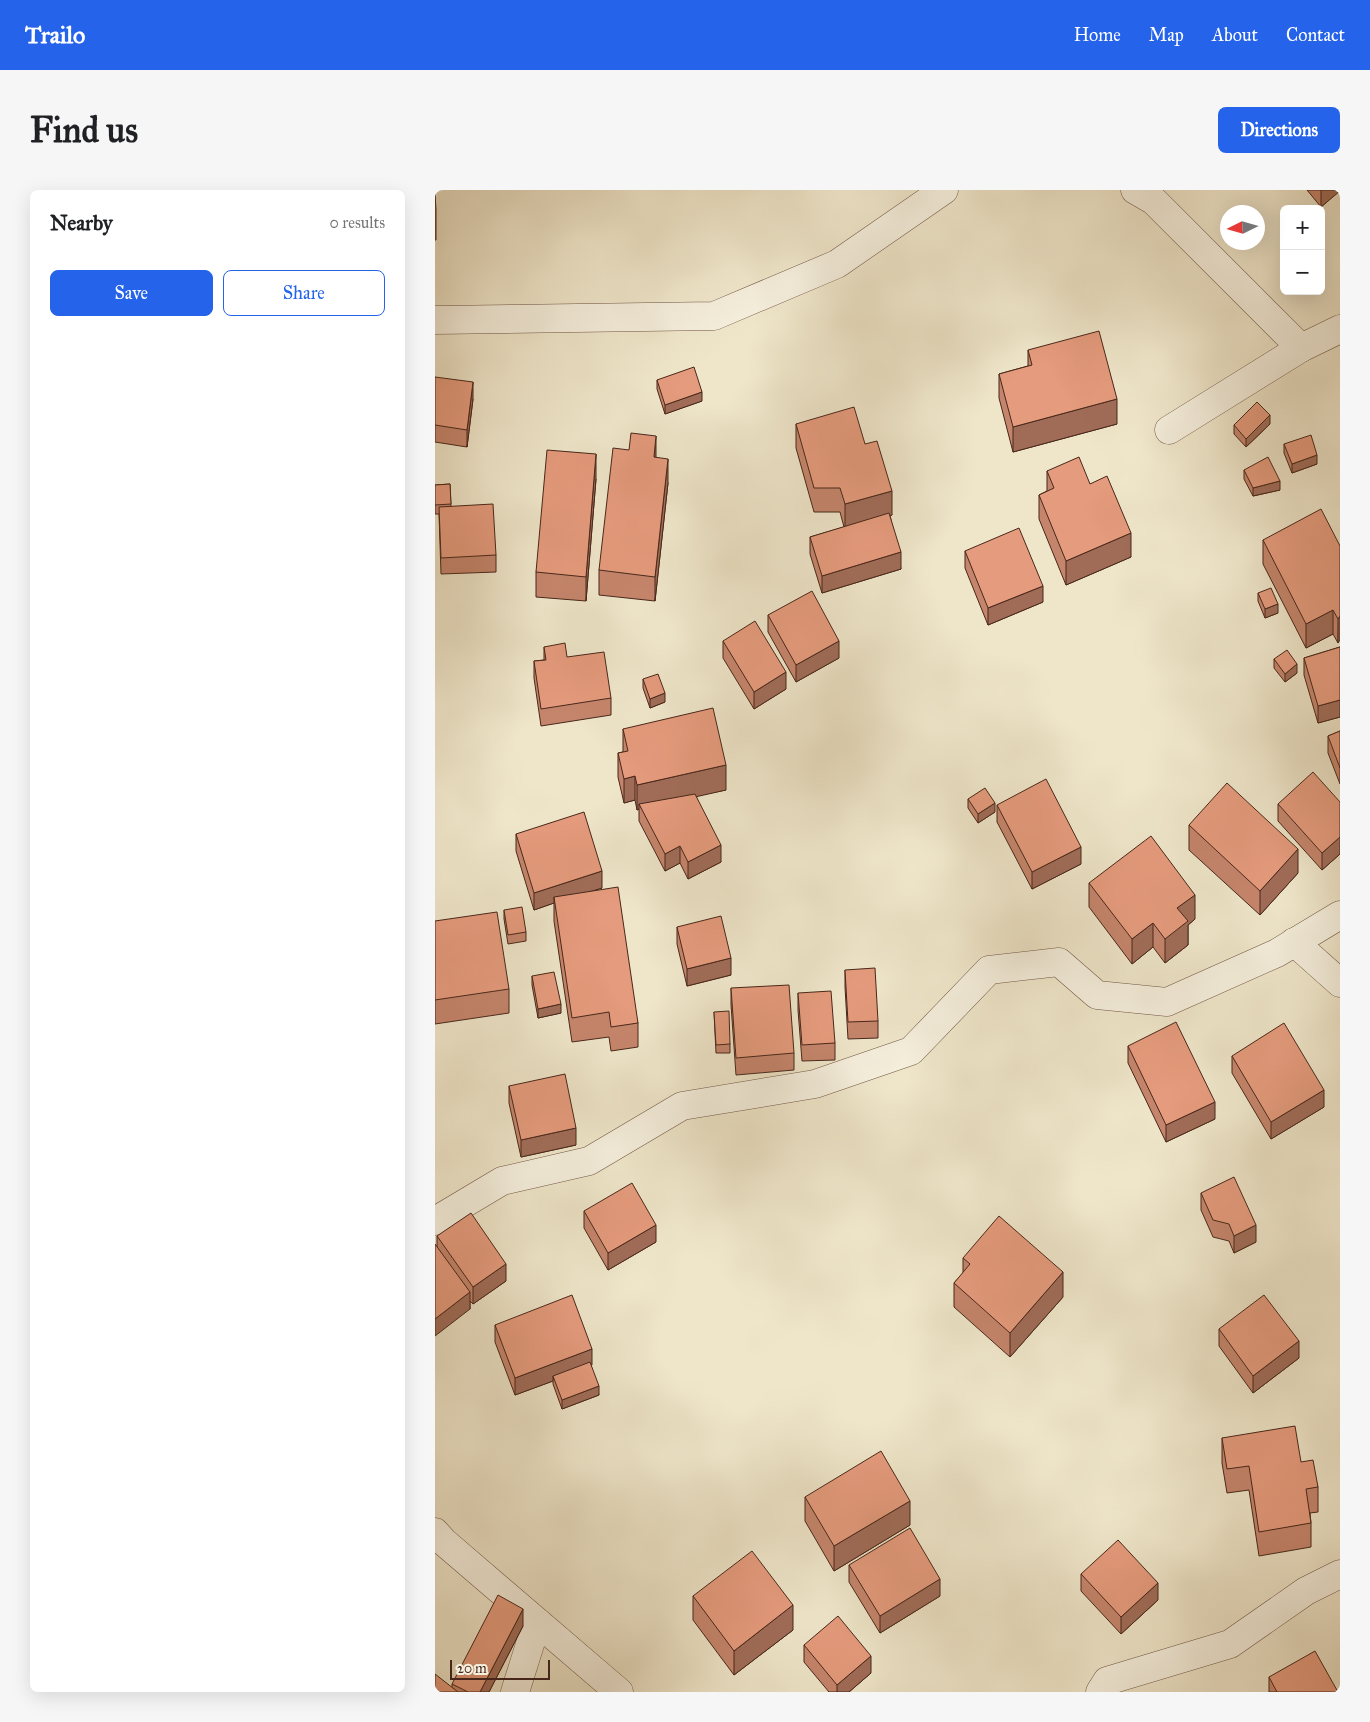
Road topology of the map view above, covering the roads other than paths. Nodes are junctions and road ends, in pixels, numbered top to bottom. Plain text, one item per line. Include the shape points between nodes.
1 (944, 190) edge
2 (1135, 190) edge
3 (435, 320) edge
4 (1340, 329) edge
5 (1301, 348) junction
6 (1169, 430) dead end
7 (1340, 915) edge
8 (1294, 942) junction
9 (1340, 983) edge
10 (435, 1221) edge
11 (435, 1532) edge
12 (1340, 1574) edge
13 (537, 1622) junction
14 (515, 1692) edge
15 (619, 1692) edge
16 (1100, 1692) edge

1 - 3 street via 837,264 714,316
2 - 5 street via 1154,201
4 - 5 street
5 - 6 street
7 - 8 street
8 - 9 street
8 - 10 street via 1277,953 1167,1002 1097,995 1059,962 989,970 911,1051 815,1084 682,1106 589,1161 502,1181
11 - 13 street
12 - 16 street via 1306,1591 1230,1644 1107,1681
13 - 14 street
13 - 15 street

